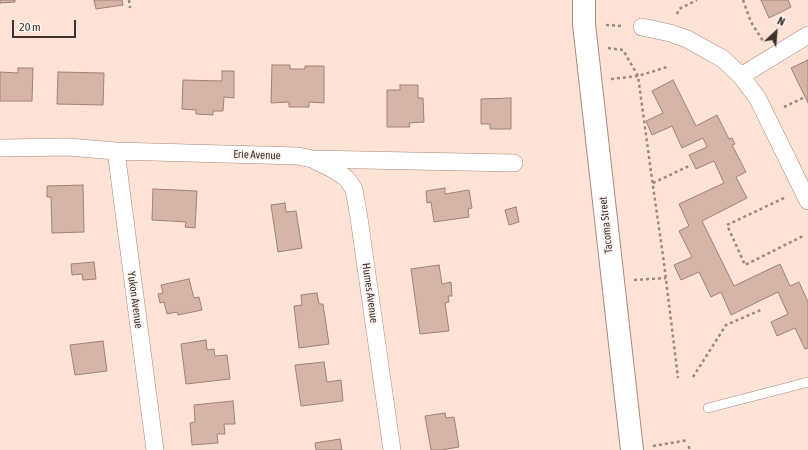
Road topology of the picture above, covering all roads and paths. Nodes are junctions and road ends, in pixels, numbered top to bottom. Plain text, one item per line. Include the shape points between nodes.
1 (129, 0) edge
2 (584, 0) edge
3 (697, 0) edge
4 (743, 0) edge
5 (130, 8) dead end
6 (677, 14) dead end
7 (584, 24) junction
8 (642, 27) joint
9 (808, 35) edge
10 (763, 42) dead end
11 (606, 48) dead end
12 (667, 67) dead end
13 (638, 76) junction
14 (741, 76) junction
15 (608, 79) dead end
16 (805, 97) dead end
17 (781, 108) dead end
18 (0, 148) edge
19 (116, 151) junction
20 (312, 159) junction
21 (514, 163) dead end
22 (691, 165) dead end
23 (652, 183) junction
24 (784, 198) dead end
25 (808, 201) edge
26 (803, 236) dead end
27 (666, 278) junction
28 (631, 280) dead end
29 (763, 310) dead end
30 (693, 377) dead end
31 (678, 378) dead end
32 (808, 382) edge
33 (708, 408) dead end
34 (688, 440) dead end
35 (689, 446) dead end
36 (642, 448) edge
37 (155, 450) edge
38 (392, 450) edge
39 (689, 450) edge

1 - 5 path
2 - 7 street, Tacoma Street
3 - 6 path via 680,9
4 - 10 path via 751,22
7 - 8 path
7 - 36 street, Tacoma Street
8 - 14 street via 670,33 698,45 723,59
9 - 14 street
11 - 13 path via 623,50
12 - 13 path
13 - 15 path
13 - 23 path
14 - 25 street via 758,99
16 - 17 path
18 - 19 street, Erie Avenue via 68,147
19 - 20 street, Erie Avenue via 298,156
19 - 37 street, Yukon Avenue
20 - 21 street, Erie Avenue
20 - 38 street, Humes Avenue via 346,178 354,189
22 - 23 path
23 - 27 path
24 - 26 path via 727,226 745,265
27 - 28 path
27 - 31 path
29 - 30 path via 726,325
32 - 33 lane
34 - 36 path
35 - 39 path

